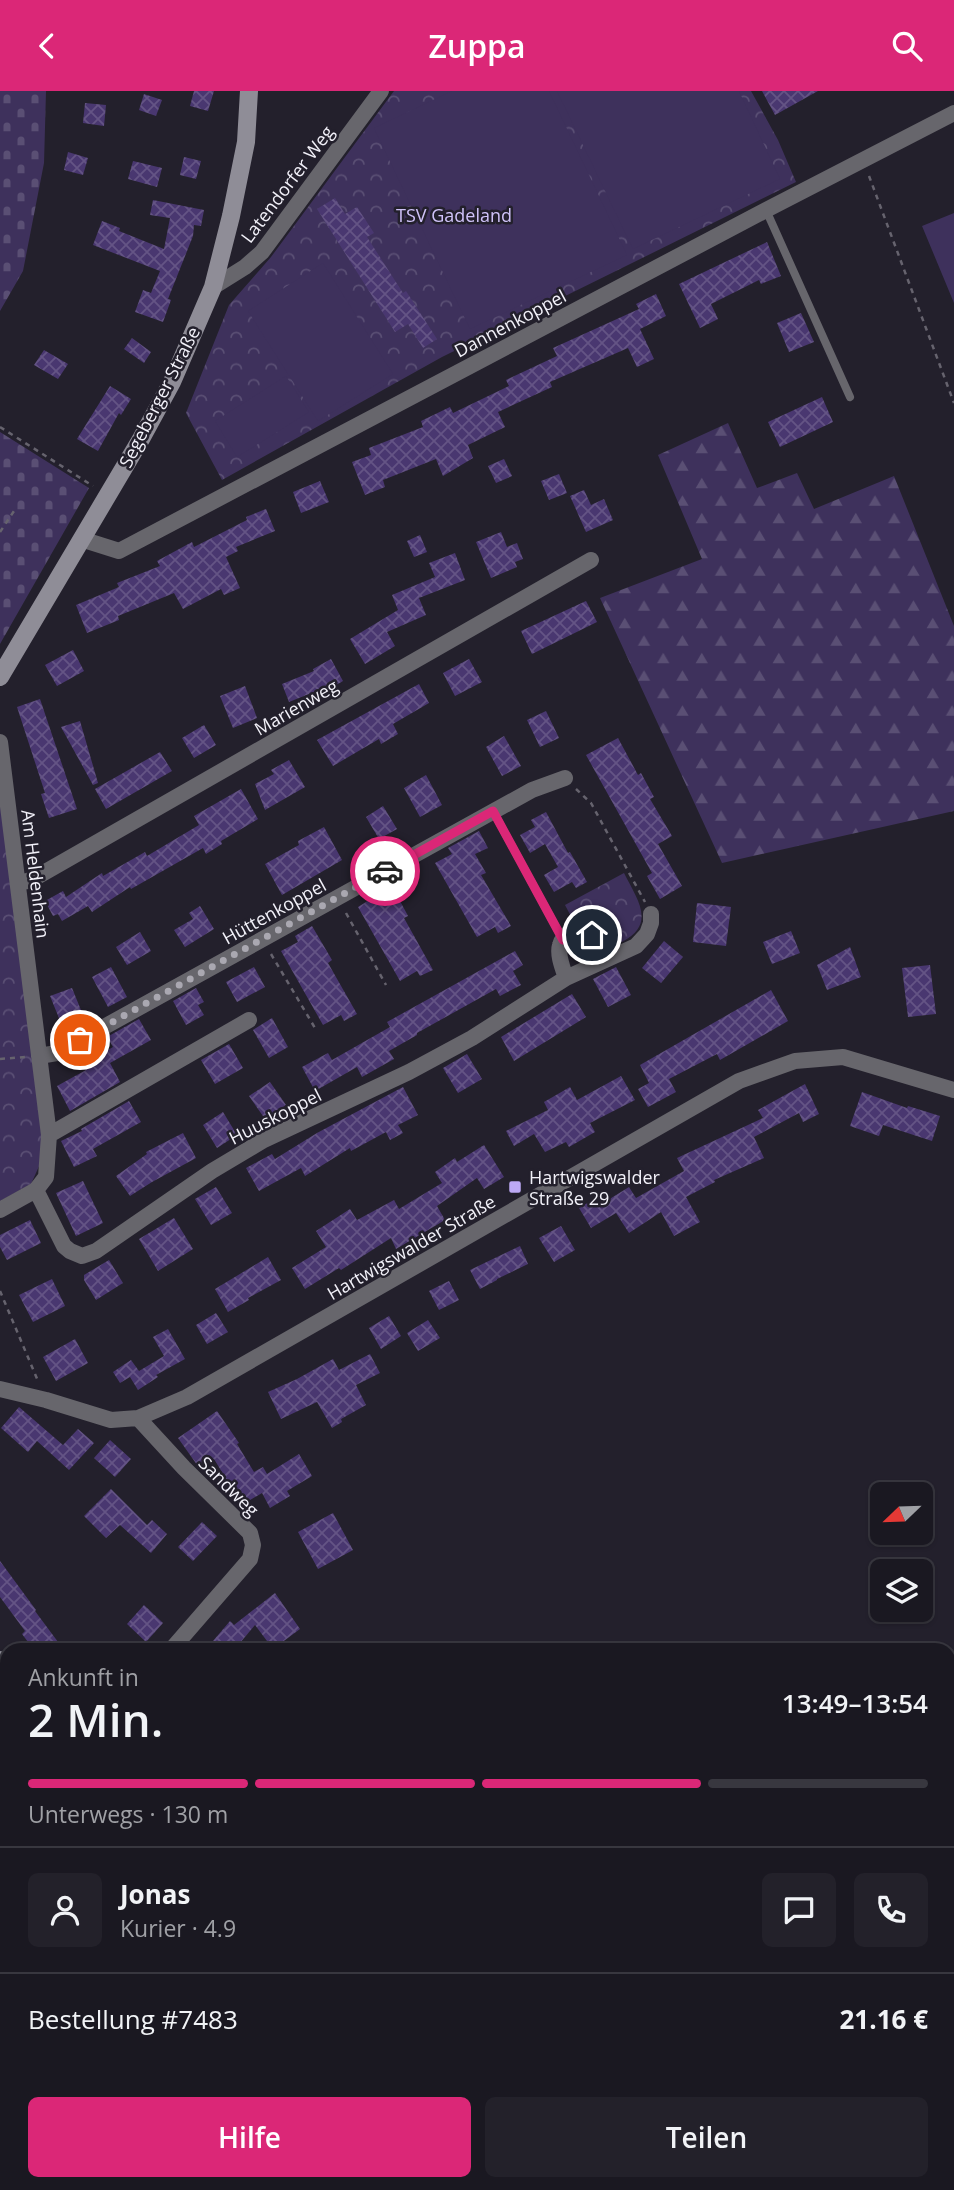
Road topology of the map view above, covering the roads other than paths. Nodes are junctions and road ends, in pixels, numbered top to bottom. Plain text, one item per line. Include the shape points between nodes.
1 (249, 91) edge
2 (381, 91) edge
3 (954, 113) edge
4 (766, 210) junction
5 (213, 287) junction
6 (850, 397) dead end
7 (81, 539) junction
8 (591, 560) dead end
9 (0, 677) edge
10 (0, 742) edge
11 (565, 778) road end
12 (493, 811) junction
13 (18, 884) junction
14 (651, 914) road end
15 (563, 940) junction
16 (604, 959) junction
17 (566, 978) junction
18 (249, 1020) dead end
19 (38, 1056) junction
20 (954, 1090) edge
21 (49, 1135) junction
22 (36, 1189) junction
23 (0, 1210) edge
24 (0, 1389) edge
25 (138, 1418) junction
26 (176, 1643) edge

1 - 5 main road, Segeberger Straße via 246,142
2 - 5 street, Latendorfer Weg via 262,253
3 - 4 street, Dannenkoppel
4 - 6 lane
4 - 7 street, Dannenkoppel via 120,551
5 - 7 main road, Segeberger Straße via 172,381
7 - 9 main road, Segeberger Straße
8 - 13 street, Marienweg via 45,873
10 - 13 street, Am Heldenhain
11 - 12 street, Hüttenkoppel
12 - 15 lane
12 - 19 street, Hüttenkoppel via 57,1053
13 - 19 street, Am Heldenhain
14 - 16 street, Huuskoppel via 647,934 636,946
15 - 16 street via 573,930 583,929 592,935
15 - 17 street via 560,960
16 - 17 street, Huuskoppel
17 - 22 street, Huuskoppel via 409,1072 264,1140 96,1251 82,1256 64,1246
18 - 21 street
19 - 21 street, Am Heldenhain
20 - 25 street, Hartwigswalder Straße via 842,1057 795,1061 739,1081 187,1397
21 - 22 street, Am Heldenhain via 46,1177
22 - 23 street
24 - 25 street, Hartwigswalder Straße via 111,1420
25 - 26 street, Sandweg via 250,1533 253,1545 250,1559

